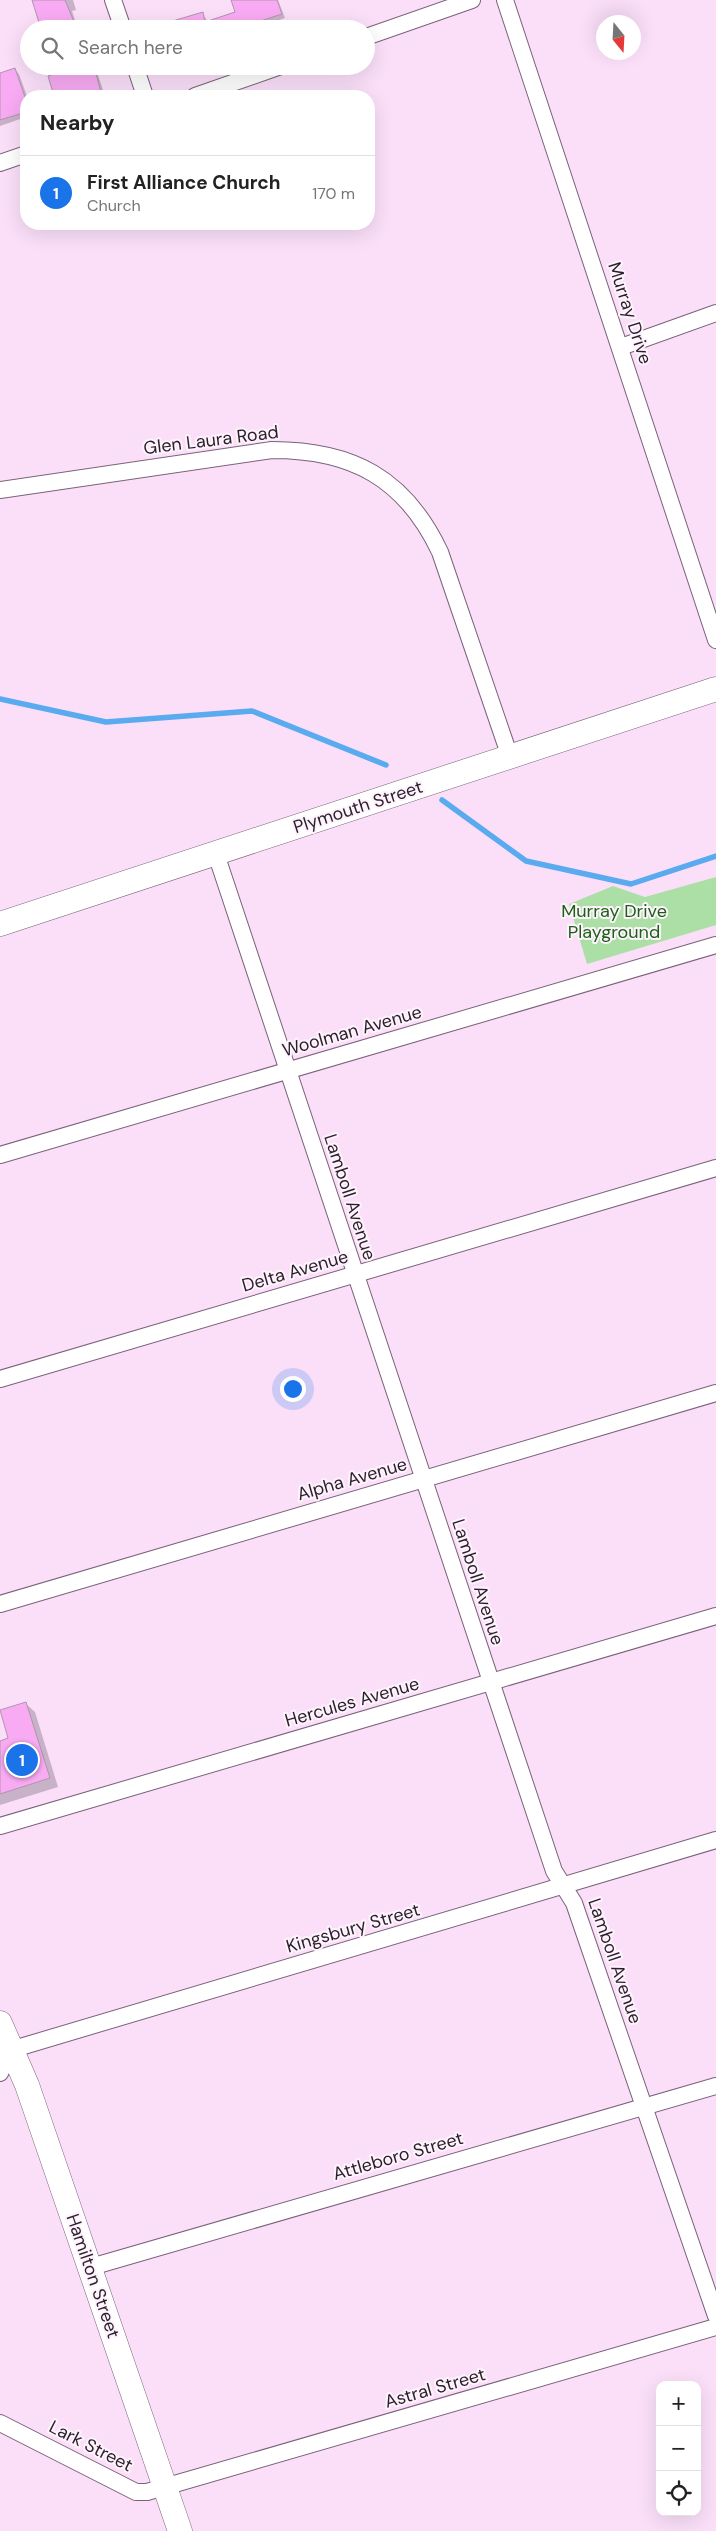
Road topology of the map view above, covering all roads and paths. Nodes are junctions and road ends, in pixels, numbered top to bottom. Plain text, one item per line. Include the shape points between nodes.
1 (113, 0) edge
2 (472, 0) edge
3 (505, 0) edge
4 (120, 20) edge
5 (375, 34) edge
6 (139, 75) edge
7 (255, 75) edge
8 (143, 90) edge
9 (212, 90) edge
10 (20, 156) edge
11 (0, 163) edge
12 (716, 313) edge
13 (621, 347) junction
14 (0, 490) edge
15 (716, 640) edge
16 (716, 689) edge
17 (510, 757) junction
18 (216, 854) junction
19 (0, 924) edge
20 (716, 946) edge
21 (288, 1071) junction
22 (0, 1155) edge
23 (716, 1168) edge
24 (354, 1275) junction
25 (0, 1379) edge
26 (716, 1393) edge
27 (423, 1479) junction
28 (0, 1604) edge
29 (716, 1616) edge
30 (490, 1682) junction
31 (0, 1826) edge
32 (716, 1840) edge
33 (565, 1886) junction
34 (0, 2023) edge
35 (6, 2051) edge
36 (0, 2073) edge
37 (716, 2086) edge
38 (644, 2106) junction
39 (90, 2267) junction
40 (716, 2316) edge
41 (716, 2327) edge
42 (0, 2424) edge
43 (166, 2487) junction
44 (180, 2531) edge

1 - 4 street
2 - 5 street
3 - 13 street, Murray Drive
6 - 8 street
7 - 9 street
10 - 11 street
12 - 13 street
13 - 15 street, Murray Drive
14 - 17 street, Glen Laura Road via 272,450 301,450 336,456 362,467 388,483 427,524 440,552
16 - 17 street, Plymouth Street
17 - 18 street, Plymouth Street
18 - 19 street, Plymouth Street
18 - 21 street, Lamboll Avenue
20 - 21 street, Woolman Avenue
21 - 22 street, Woolman Avenue
21 - 24 street, Lamboll Avenue
23 - 24 street, Delta Avenue
24 - 25 street, Delta Avenue
24 - 27 street, Lamboll Avenue
26 - 27 street, Alpha Avenue
27 - 28 street, Alpha Avenue
27 - 30 street, Lamboll Avenue
29 - 30 street, Hercules Avenue
30 - 31 street, Hercules Avenue
30 - 33 street, Lamboll Avenue via 554,1871
32 - 33 street, Kingsbury Street
33 - 35 street, Kingsbury Street
33 - 38 street, Lamboll Avenue via 574,1903
34 - 35 street, Hamilton Street
35 - 36 street
35 - 39 street, Hamilton Street via 27,2085
37 - 38 street, Attleboro Street
38 - 39 street, Attleboro Street
38 - 40 street, Lamboll Avenue
39 - 43 street, Hamilton Street
41 - 43 street, Astral Street
42 - 43 street, Lark Street via 136,2492
43 - 44 street, Hamilton Street

